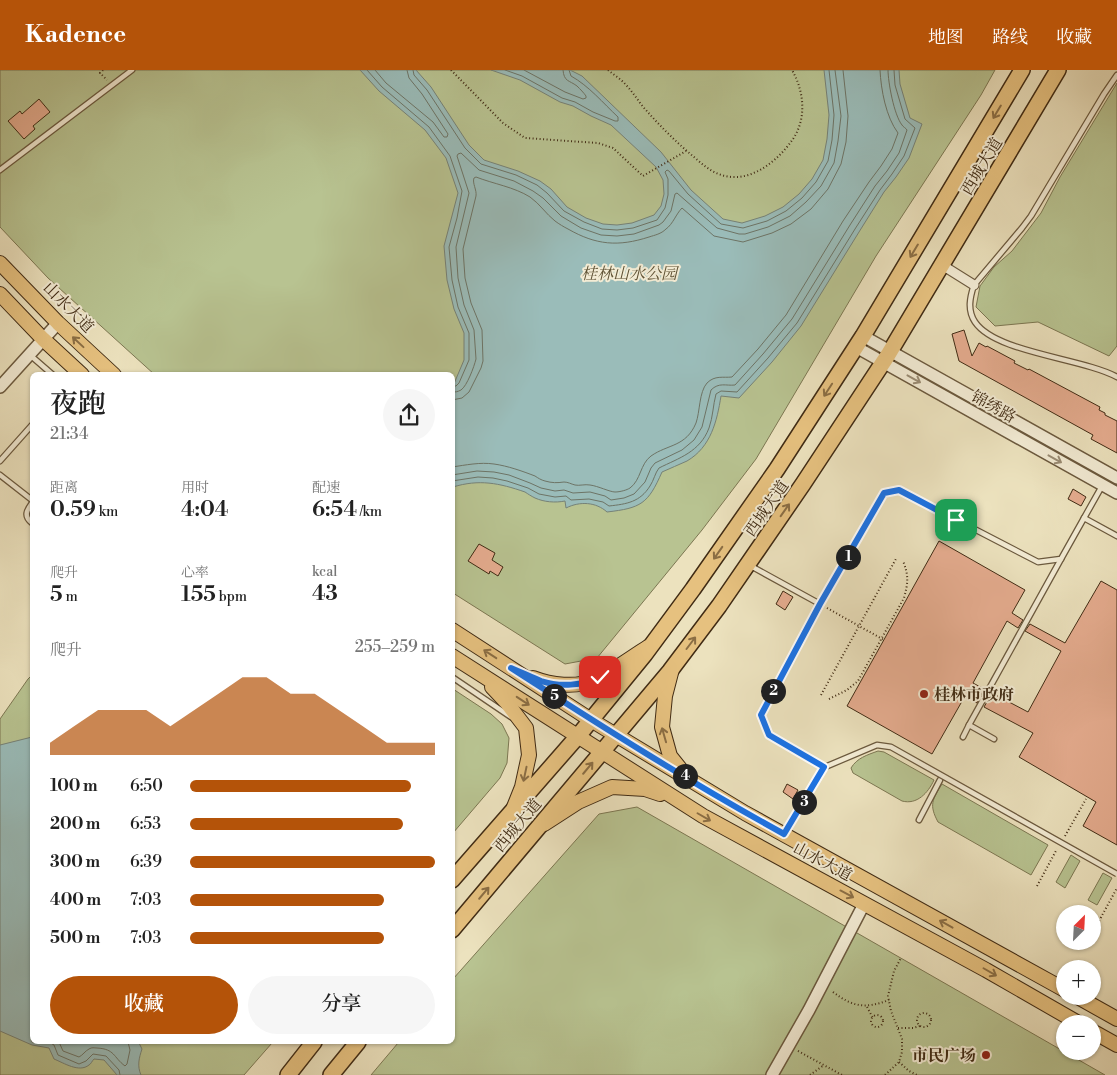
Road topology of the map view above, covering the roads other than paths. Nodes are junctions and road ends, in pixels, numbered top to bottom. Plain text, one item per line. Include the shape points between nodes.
1 (132, 70) edge
2 (1022, 70) edge
3 (1058, 70) edge
4 (1117, 75) edge
5 (0, 170) edge
6 (0, 262) edge
7 (942, 265) junction
8 (974, 285) junction
9 (0, 294) edge
10 (58, 323) junction
11 (43, 339) junction
12 (859, 342) junction
13 (30, 354) junction
14 (887, 357) junction
15 (50, 372) edge
16 (79, 372) edge
17 (111, 372) edge
18 (1117, 377) edge
19 (0, 387) edge
20 (30, 427) edge
21 (0, 461) edge
22 (0, 475) edge
23 (1117, 478) edge
24 (1102, 485) junction
25 (1117, 493) edge
26 (30, 500) edge
27 (30, 505) edge
28 (1084, 518) junction
29 (30, 521) edge
30 (1117, 536) edge
31 (1061, 560) junction
32 (748, 564) junction
33 (820, 604) junction
34 (455, 632) edge
35 (651, 646) junction
36 (455, 658) edge
37 (511, 668) junction
38 (672, 668) junction
39 (479, 673) junction
40 (455, 678) edge
41 (591, 720) junction
42 (970, 726) junction
43 (526, 728) junction
44 (616, 735) junction
45 (578, 736) junction
46 (963, 737) dead end
47 (994, 739) dead end
48 (601, 752) junction
49 (824, 767) junction
50 (687, 777) junction
51 (940, 780) dead end
52 (675, 798) junction
53 (512, 812) junction
54 (919, 820) dead end
55 (539, 827) junction
56 (784, 834) junction
57 (1117, 874) edge
58 (455, 877) edge
59 (864, 904) junction
60 (455, 926) edge
61 (1056, 985) edge
62 (1092, 1005) edge
63 (1064, 1015) edge
64 (1117, 1019) edge
65 (1101, 1036) edge
66 (312, 1044) edge
67 (356, 1044) edge
68 (1117, 1045) edge
69 (288, 1075) edge
70 (331, 1075) edge
71 (772, 1075) edge

1 - 5 lane
2 -> 12 highway, 西城大道
3 - 7 highway, 西城大道
4 - 8 lane via 1031,216
6 - 10 main road, 山水大道
7 - 8 street
7 - 14 highway, 西城大道
8 - 18 lane via 970,296 971,315 987,333 1007,344 1094,367
9 - 11 main road
10 - 11 street
17 -> 10 main road, 山水大道
11 - 13 street
11 - 16 main road
12 - 14 street, 锦绣路
12 -> 35 highway, 西城大道 via 777,469
13 - 15 lane
13 - 19 street
14 - 23 street, 锦绣路
14 -> 24 street, 锦绣路
32 -> 14 highway, 西城大道
20 - 21 lane
22 - 26 lane
24 - 25 street, 锦绣路
24 - 28 lane
27 - 29 lane via 26,514
28 - 30 lane
28 - 31 lane
31 - 33 lane via 1038,562 899,490 884,493
31 - 42 lane
32 - 33 lane
38 -> 32 highway, 西城大道
33 - 49 lane via 761,715 769,735
37 -> 34 main road, 山水大道
35 - 37 main road via 593,681 574,685 542,681
35 - 41 highway, 西城大道
36 - 39 main road, 山水大道
37 - 41 main road, 山水大道
38 - 44 highway, 西城大道
50 -> 38 main road via 670,756 662,727
39 - 43 main road
39 -> 45 main road, 山水大道
40 - 43 lane
41 - 44 main road, 山水大道
41 - 45 highway, 西城大道
42 - 46 lane
42 - 47 lane
43 -> 53 main road via 529,755
44 - 48 highway, 西城大道
44 - 50 main road, 山水大道
45 - 48 main road, 山水大道
45 - 53 highway, 西城大道
48 - 52 main road, 山水大道
55 -> 48 highway, 西城大道
49 - 56 lane
49 - 57 lane, bridge via 877,746 891,746
50 - 56 main road, 山水大道
51 - 54 lane
52 - 55 main road via 645,789 612,787 578,802
52 -> 59 main road, 山水大道
53 - 58 highway, 西城大道
60 -> 55 highway, 西城大道
61 -> 56 main road, 山水大道
59 -> 63 main road, 山水大道
59 - 71 street
62 - 64 main road
65 - 68 main road
66 - 69 highway
67 - 70 highway

